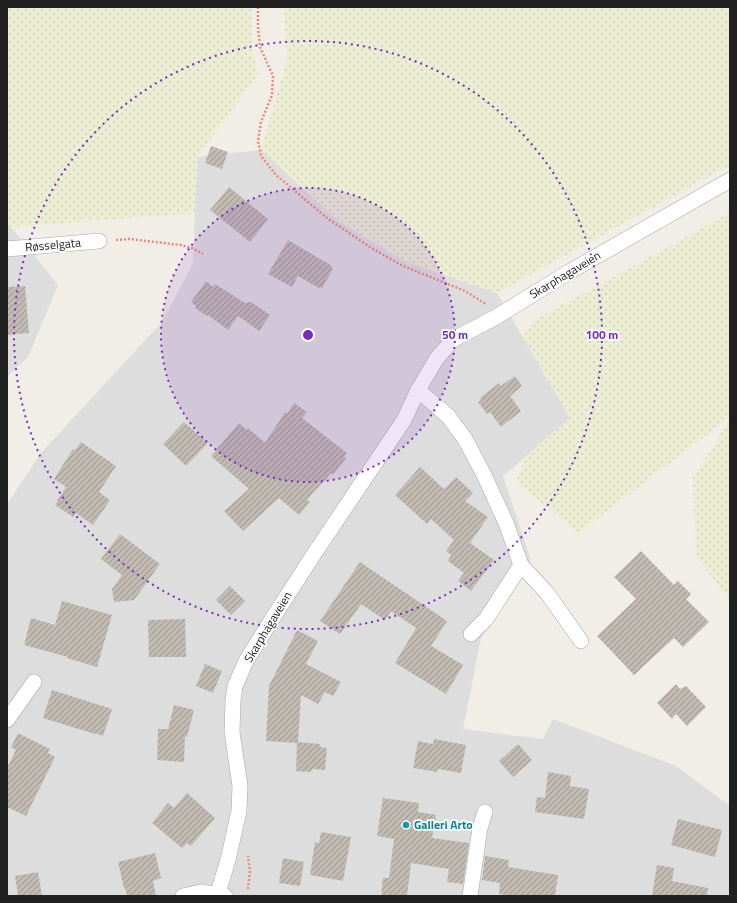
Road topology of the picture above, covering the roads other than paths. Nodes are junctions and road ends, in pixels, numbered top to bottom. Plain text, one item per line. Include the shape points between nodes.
1 (730, 180) edge
2 (99, 241) road end
3 (7, 249) edge
4 (418, 390) junction
5 (521, 564) junction
6 (471, 634) dead end
7 (581, 641) dead end
8 (34, 682) dead end
9 (7, 720) edge
10 (485, 812) dead end
11 (183, 896) edge
12 (219, 896) edge
13 (470, 896) edge

1 - 4 street, Skarphagaveien via 454,339 437,358
2 - 3 street, Røsselgata
4 - 5 street via 448,416 465,439 506,523
4 - 12 street, Skarphagaveien via 404,420 274,616 246,661 235,686 232,732 240,786 239,811
5 - 6 street via 486,619
5 - 7 street via 547,593
8 - 9 street
10 - 13 street via 480,828
11 - 12 street via 201,892

